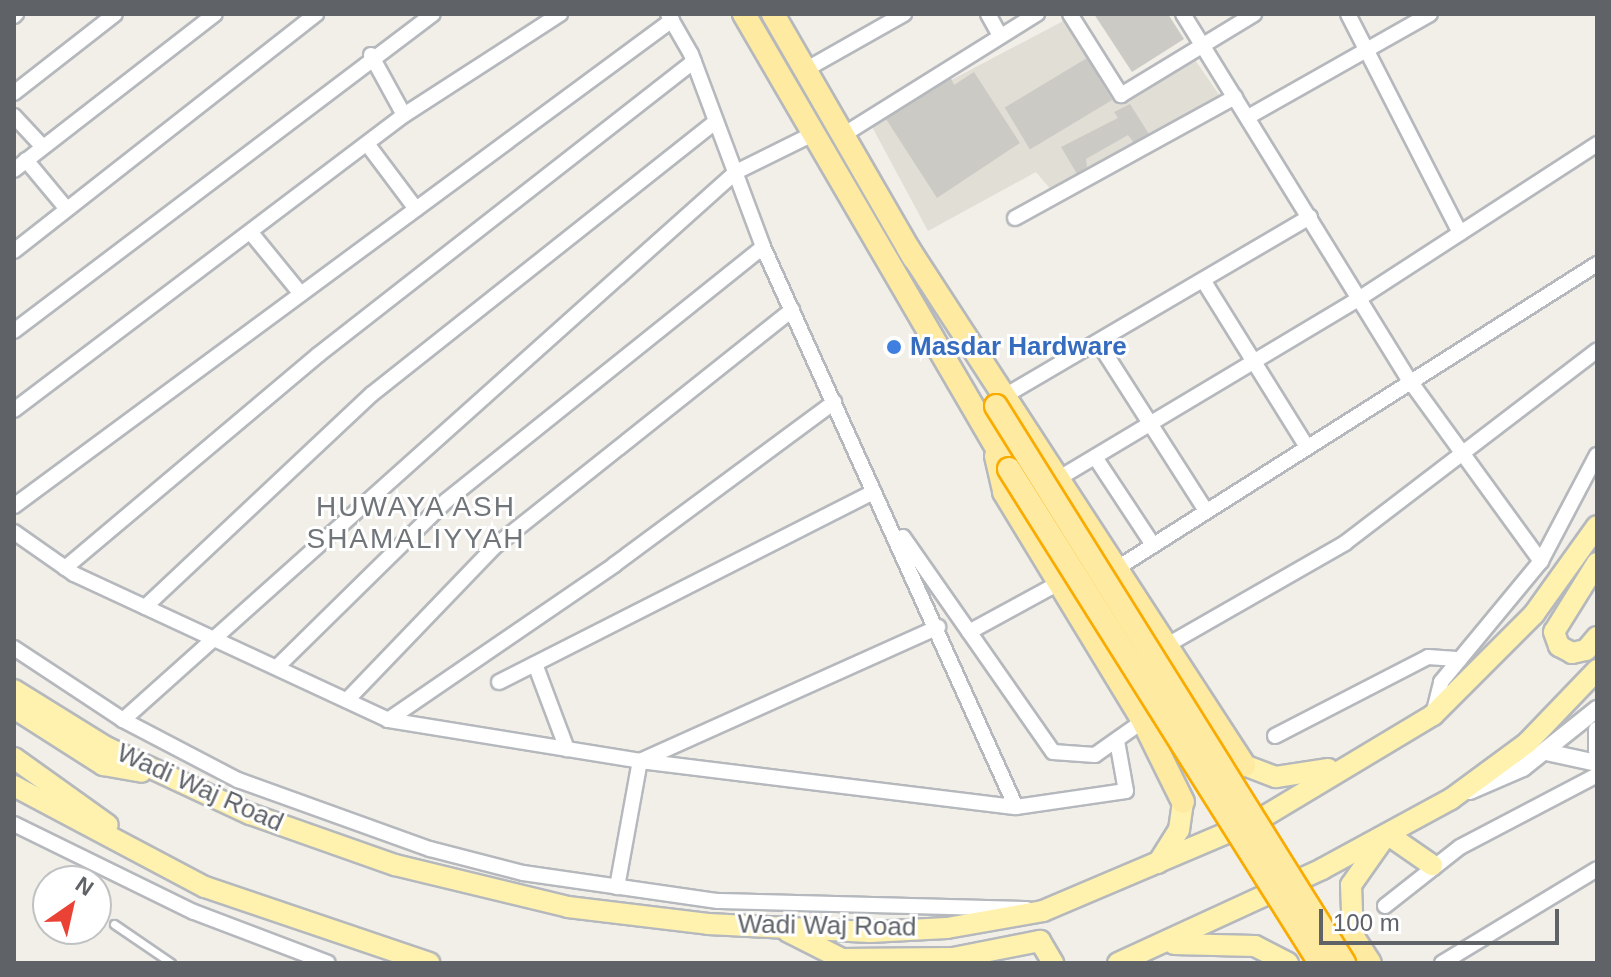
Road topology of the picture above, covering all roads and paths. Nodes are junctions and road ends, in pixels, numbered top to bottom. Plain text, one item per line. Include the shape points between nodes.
1 (115, 14) edge
2 (215, 14) edge
3 (316, 14) edge
4 (433, 14) edge
5 (560, 14) edge
6 (744, 14) edge
7 (773, 14) edge
8 (904, 14) edge
9 (988, 14) edge
10 (1037, 14) edge
11 (1070, 14) edge
12 (1183, 14) edge
13 (1254, 14) edge
14 (1348, 14) edge
15 (1430, 14) edge
16 (670, 17) edge
17 (999, 34) junction
18 (1202, 44) junction
19 (1368, 49) junction
20 (371, 55) junction
21 (694, 61) junction
22 (805, 70) junction
23 (14, 93) edge
24 (1235, 97) junction
25 (404, 115) junction
26 (14, 116) edge
27 (1248, 117) junction
28 (716, 121) junction
29 (813, 134) junction
30 (843, 135) junction
31 (1597, 144) edge
32 (368, 145) junction
33 (43, 147) junction
34 (26, 160) junction
35 (14, 170) edge
36 (736, 172) junction
37 (66, 208) junction
38 (416, 209) junction
39 (1310, 217) junction
40 (1015, 218) dead end
41 (1460, 233) junction
42 (252, 234) junction
43 (763, 247) junction
44 (14, 251) edge
45 (1597, 264) edge
46 (1203, 280) junction
47 (301, 294) junction
48 (1360, 298) junction
49 (792, 310) junction
50 (14, 331) edge
51 (1098, 342) junction
52 (1597, 350) edge
53 (1254, 362) junction
54 (1410, 381) junction
55 (1002, 400) junction
56 (834, 402) junction
57 (14, 410) edge
58 (1149, 424) junction
59 (993, 443) junction
60 (1307, 447) junction
61 (1463, 454) junction
62 (1597, 455) edge
63 (1095, 457) junction
64 (1061, 477) junction
65 (877, 497) junction
66 (14, 506) edge
67 (1206, 511) junction
68 (1597, 526) edge
69 (14, 532) edge
70 (1153, 545) junction
71 (1541, 561) junction
72 (1597, 563) edge
73 (1119, 567) junction
74 (65, 568) junction
75 (1057, 584) junction
76 (145, 607) junction
77 (938, 627) junction
78 (969, 632) junction
79 (211, 637) junction
80 (1597, 637) edge
81 (1169, 644) junction
82 (14, 648) edge
83 (1460, 659) junction
84 (535, 664) junction
85 (277, 667) junction
86 (1597, 670) edge
87 (499, 682) dead end
88 (14, 690) edge
89 (347, 700) junction
90 (14, 708) edge
91 (1597, 709) edge
92 (1433, 715) junction
93 (123, 720) junction
94 (388, 720) junction
95 (1143, 721) junction
96 (1597, 730) edge
97 (1275, 736) dead end
98 (1117, 741) junction
99 (567, 749) junction
100 (1597, 751) edge
101 (1546, 752) junction
102 (14, 758) edge
103 (640, 761) junction
104 (1351, 762) junction
105 (1597, 763) edge
106 (1244, 765) joint
107 (1597, 775) edge
108 (173, 778) junction
109 (14, 786) edge
110 (1451, 799) junction
111 (1183, 802) joint
112 (1016, 807) junction
113 (14, 824) edge
114 (1387, 834) junction
115 (148, 857) junction
116 (1158, 863) junction
117 (1432, 865) junction
118 (1597, 869) edge
119 (617, 887) junction
120 (1385, 906) dead end
121 (1043, 911) junction
122 (114, 924) dead end
123 (780, 927) junction
124 (1353, 937) joint
125 (1166, 944) junction
126 (276, 947) junction
127 (1141, 958) edge
128 (171, 963) edge
129 (293, 963) edge
130 (328, 963) edge
131 (429, 963) edge
132 (1053, 963) edge
133 (1118, 963) edge
134 (1288, 963) edge
135 (1320, 963) edge
136 (1344, 963) edge
137 (1370, 963) edge
138 (1442, 963) edge

1 - 23 street
2 - 33 street
3 - 37 street
4 - 20 street
5 - 25 street
6 - 29 highway
7 - 22 highway
8 - 22 street
9 - 17 street
10 - 17 street
11 - 18 street via 1121,95
12 - 18 street
13 - 18 street
14 - 19 street
15 - 19 street
16 - 21 street
16 - 38 street
17 - 30 street
18 - 24 street
19 - 27 street
19 - 41 street
20 - 25 street
20 - 50 street
21 - 28 street
21 - 74 street via 318,355
22 - 30 highway
24 - 27 street
24 - 40 street
25 - 32 street
26 - 33 street
27 - 39 street
28 - 36 street
28 - 76 street via 372,394
29 - 36 street
29 - 59 highway
30 - 55 highway
31 - 41 street
32 - 38 street
32 - 42 street
33 - 34 street
34 - 35 street
34 - 37 street
36 - 43 street
36 - 79 street
37 - 44 street
38 - 47 street
39 - 46 street
39 - 48 street
41 - 48 street
42 - 47 street
42 - 57 street
43 - 49 street
43 - 85 street via 446,501
45 - 54 street
46 - 51 street
46 - 53 street
47 - 66 street
48 - 53 street
48 - 54 street
49 - 56 street
49 - 89 street via 494,547
51 - 55 street
51 - 58 street
52 - 61 street
53 - 58 street
53 - 60 street
54 - 60 street
54 - 61 street
55 - 64 highway
55 - 136 highway, bridge
56 - 65 street
56 - 94 street via 614,565
58 - 63 street
58 - 67 street
59 - 75 highway via 1004,492
59 - 135 highway, bridge
60 - 67 street
61 - 71 street
61 - 81 street via 1345,543
62 - 71 street
63 - 64 street
63 - 70 street
64 - 73 highway
65 - 77 street
65 - 78 street
65 - 84 street
67 - 70 street
68 - 92 main road, Wadi Waj Road via 1534,614
69 - 74 street
70 - 73 street
71 - 83 street
72 - 80 main road via 1554,632 1559,646 1572,653 1586,650
73 - 81 highway
74 - 76 street
75 - 78 street
75 - 95 highway
76 - 79 street
77 - 103 street
77 - 112 street
78 - 98 street via 1053,752 1095,755
79 - 85 street
79 - 93 street
81 - 106 highway
82 - 93 street
83 - 92 street via 1441,682
83 - 97 street via 1428,657
84 - 87 street
84 - 99 street
85 - 89 street
86 - 110 main road via 1538,733
88 - 108 main road, Wadi Waj Road via 106,747
89 - 94 street
90 - 108 main road via 103,765
91 - 101 street
92 - 104 main road, Wadi Waj Road
93 - 119 street via 238,780 331,816 510,870
94 - 99 street
95 - 98 street
95 - 111 highway
96 - 100 street
98 - 112 street via 1126,791
99 - 103 street
101 - 105 street
101 - 110 street
102 - 115 main road
103 - 112 street
103 - 119 street
104 - 106 main road via 1276,777
104 - 116 main road, Wadi Waj Road via 1260,819
107 - 117 street
108 - 123 main road, Wadi Waj Road via 250,814 395,865 568,907
109 - 115 main road
110 - 114 main road
111 - 116 main road via 1179,830
113 - 126 street
114 - 117 main road
114 - 124 main road via 1351,885
114 - 125 main road
115 - 131 main road via 205,887
116 - 121 main road, Wadi Waj Road
117 - 120 street
118 - 138 street
119 - 121 street via 823,908 953,903
121 - 123 main road, Wadi Waj Road via 947,928
122 - 128 lane
123 - 132 main road via 842,959 953,958 1040,941
124 - 137 highway
125 - 127 main road
125 - 134 main road via 1255,946
126 - 129 street
126 - 130 street
127 - 133 main road

